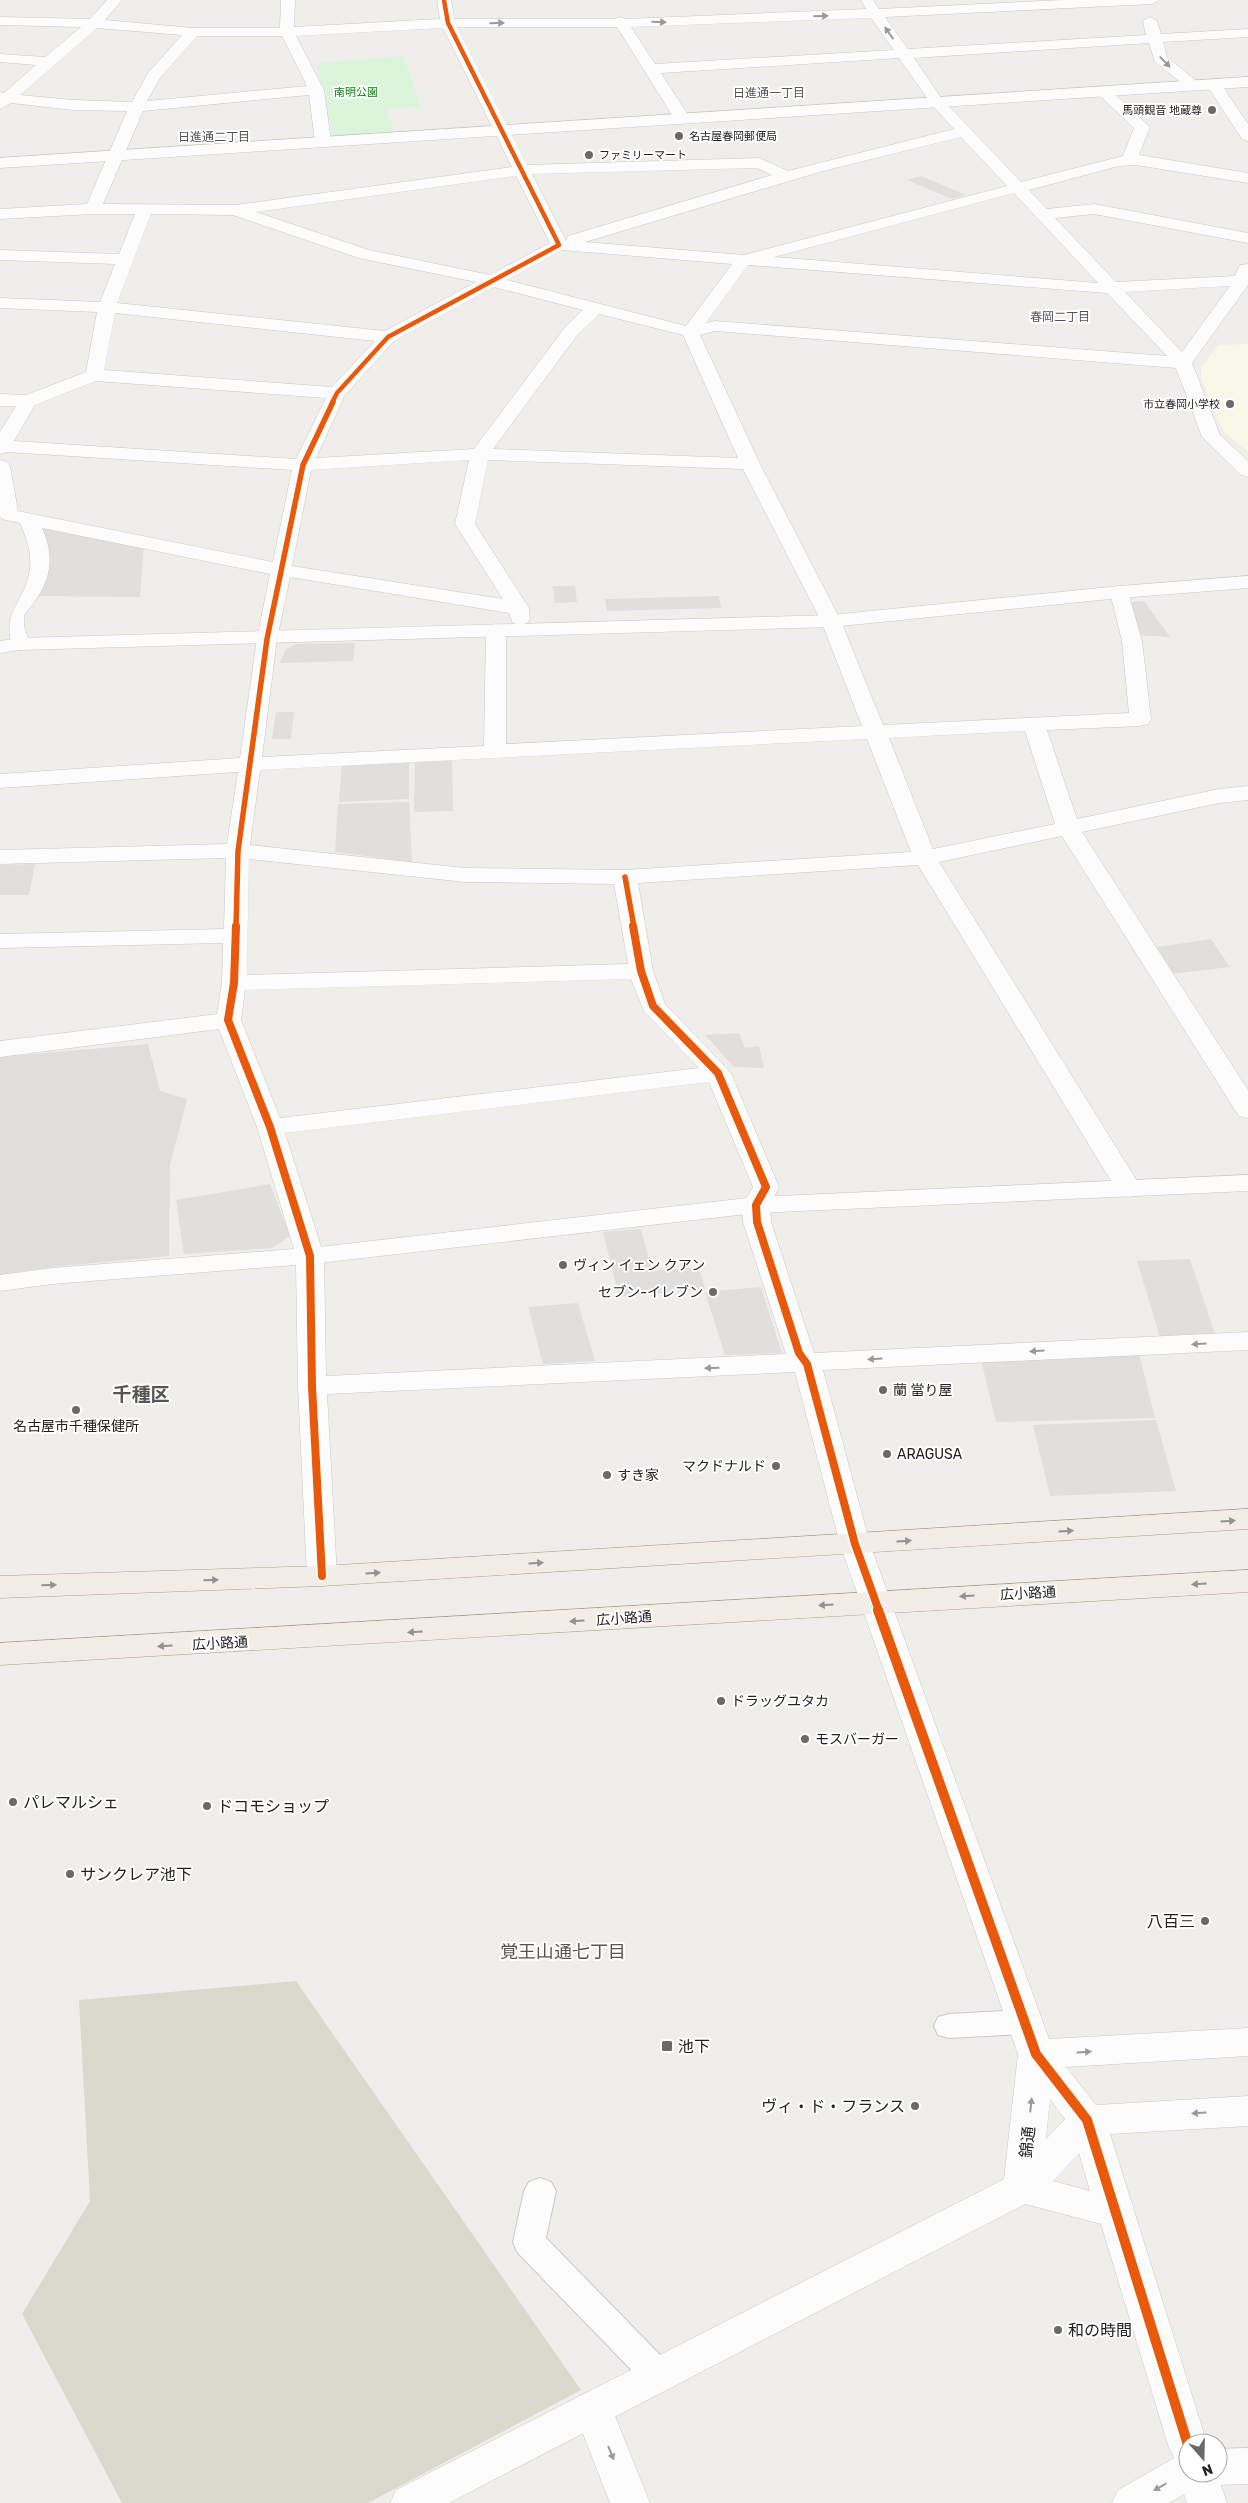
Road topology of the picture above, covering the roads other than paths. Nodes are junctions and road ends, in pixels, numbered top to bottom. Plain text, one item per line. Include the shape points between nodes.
1 (115, 0) edge
2 (288, 0) edge
3 (444, 0) edge
4 (866, 0) edge
5 (1144, 0) edge
6 (1152, 0) edge
7 (876, 14) junction
8 (0, 21) edge
9 (620, 22) junction
10 (94, 23) junction
11 (448, 23) junction
12 (193, 32) junction
13 (287, 32) junction
14 (1248, 32) edge
15 (1154, 37) junction
16 (903, 53) junction
17 (0, 58) edge
18 (50, 62) junction
19 (651, 69) junction
20 (1248, 82) edge
21 (1214, 84) junction
22 (1192, 85) junction
23 (316, 90) junction
24 (1102, 90) junction
25 (2, 100) edge
26 (937, 102) junction
27 (137, 107) junction
28 (682, 118) junction
29 (502, 129) junction
30 (966, 131) junction
31 (1248, 136) edge
32 (323, 141) junction
33 (117, 155) junction
34 (1136, 160) junction
35 (0, 163) edge
36 (522, 170) junction
37 (789, 177) junction
38 (1248, 178) edge
39 (1017, 187) junction
40 (93, 209) junction
41 (145, 209) junction
42 (235, 210) junction
43 (0, 214) edge
44 (1042, 214) junction
45 (1248, 238) edge
46 (558, 245) junction
47 (0, 255) edge
48 (126, 259) junction
49 (743, 260) junction
50 (1246, 276) edge
51 (489, 280) junction
52 (1114, 288) junction
53 (0, 303) edge
54 (107, 306) junction
55 (594, 308) junction
56 (690, 332) junction
57 (388, 337) junction
58 (1183, 363) junction
59 (94, 375) junction
60 (337, 392) junction
61 (0, 400) edge
62 (28, 401) junction
63 (1, 447) edge
64 (480, 454) junction
65 (750, 464) junction
66 (303, 465) junction
67 (0, 466) edge
68 (1248, 471) edge
69 (12, 516) edge
70 (281, 570) junction
71 (1248, 582) edge
72 (1120, 592) junction
73 (519, 608) junction
74 (831, 621) junction
75 (496, 630) junction
76 (520, 630) junction
77 (268, 639) junction
78 (10, 646) edge
79 (1034, 724) junction
80 (876, 732) junction
81 (495, 751) junction
82 (251, 764) junction
83 (0, 781) edge
84 (1248, 793) edge
85 (1068, 827) junction
86 (238, 851) junction
87 (0, 857) edge
88 (925, 858) junction
89 (625, 877) junction
90 (234, 936) junction
91 (0, 941) edge
92 (641, 971) junction
93 (234, 983) junction
94 (228, 1020) junction
95 (0, 1050) edge
96 (718, 1073) junction
97 (1248, 1110) edge
98 (270, 1127) junction
99 (1248, 1183) edge
100 (1129, 1189) junction
101 (756, 1206) junction
102 (310, 1256) junction
103 (0, 1284) edge
104 (1248, 1341) edge
105 (807, 1364) junction
106 (312, 1386) junction
107 (1248, 1520) edge
108 (855, 1544) junction
109 (322, 1576) junction
110 (1248, 1581) edge
111 (0, 1587) edge
112 (875, 1601) junction
113 (0, 1654) edge
114 (949, 2026) dead end
115 (1030, 2038) junction
116 (1248, 2042) edge
117 (1248, 2111) edge
118 (1087, 2120) junction
119 (1022, 2188) junction
120 (540, 2191) dead end
121 (1116, 2213) junction
122 (657, 2374) junction
123 (593, 2408) junction
124 (1184, 2433) edge
125 (1228, 2466) edge
126 (1248, 2466) edge
127 (1178, 2477) edge
128 (1200, 2483) edge
129 (410, 2503) edge
130 (630, 2503) edge
131 (1132, 2503) edge
132 (1207, 2503) edge

1 - 10 street
2 - 13 street
3 - 11 street
4 - 7 street
5 - 6 street
5 - 7 street
5 - 15 street
9 -> 7 street
16 -> 7 street
8 - 10 street
11 -> 9 street
9 - 19 street
10 - 12 street
10 - 18 street
11 - 13 street
11 - 29 street
12 - 13 street
12 - 27 street via 154,76
13 - 23 street
14 - 15 street
15 - 16 street
15 -> 22 street via 1160,59
16 - 19 street
16 - 26 street
17 - 18 street
18 - 25 street
19 - 28 street
20 - 21 street
21 - 22 street
21 - 31 street
22 - 24 street
23 - 27 street
23 - 32 street
24 - 26 street
24 - 34 street via 1142,127 1131,157
25 - 27 street
26 - 28 street
26 - 30 street
27 - 33 street
28 - 29 street
29 - 32 street
29 - 36 street
30 - 37 street
30 - 39 street
32 - 33 street
33 - 35 street
33 - 40 street
34 - 38 street
34 - 39 street via 1119,161
36 - 37 street via 759,163
36 - 42 street
36 - 46 street
37 - 46 street
39 - 44 street
39 - 49 street
40 - 41 street
40 - 43 street
41 - 42 street
41 - 48 street
42 - 51 street via 365,254
44 - 45 street via 1094,209
44 - 52 street
46 - 49 street
46 - 51 street
47 - 48 street
48 - 54 street
49 - 52 street
49 - 56 street
50 - 52 street
50 - 58 street
51 - 55 street
51 - 57 street
52 - 58 street
53 - 54 street
54 - 57 street
54 - 59 street
55 - 56 street
55 - 64 street via 572,330
56 - 58 street via 715,326
56 - 65 street
57 - 60 street
58 - 68 street via 1211,437
59 - 60 street
59 - 62 street
60 - 66 street
61 - 62 street
62 - 63 street
63 - 66 street
64 - 65 street
64 - 66 street
64 - 73 street via 465,524
65 - 74 street
66 - 70 street
67 - 69 street
69 - 70 street
69 - 78 street via 35,534 43,561 26,601 14,615
70 - 73 street
70 - 77 street
71 - 72 street
72 - 74 street
72 - 79 street via 1132,641 1140,719
73 - 76 street
74 - 76 street
74 - 80 street
75 - 76 street
75 - 77 street
75 - 81 street
77 - 78 street
77 - 82 street
79 - 80 street
79 - 85 street
80 - 81 street
80 - 88 street
81 - 82 street
82 - 83 street
82 - 86 street
84 - 85 street
85 - 88 street
85 - 97 street
86 - 87 street
86 - 89 street via 465,875
86 - 90 street
88 - 89 street
88 - 100 street
89 - 92 street
90 - 91 street
90 - 93 street
92 - 93 street
92 - 96 street via 653,1006
93 - 94 street
94 - 95 street
94 - 98 street
96 - 98 street
96 - 101 street via 766,1187
98 - 102 street
99 - 100 street
100 - 101 street
101 - 102 street
101 - 105 street via 757,1222 793,1334
102 - 103 street via 52,1276
102 - 106 street
104 -> 105 street
105 -> 106 street
105 - 108 street
106 - 109 street
108 -> 107 main road
109 -> 108 main road
108 - 112 street
111 -> 109 main road
110 -> 112 main road, 広小路通
112 -> 113 main road, 広小路通 via 312,1639
112 - 115 street
114 - 115 lane
115 -> 116 street
115 - 118 street
119 -> 115 street, 錦通
117 -> 118 street
118 - 119 street, 錦通
118 - 121 street
119 - 121 street
119 - 122 street
120 - 122 lane via 529,2242
121 - 124 street
122 - 123 street
123 - 129 street
123 -> 130 street
125 - 126 street
127 -> 131 street
128 - 132 street

